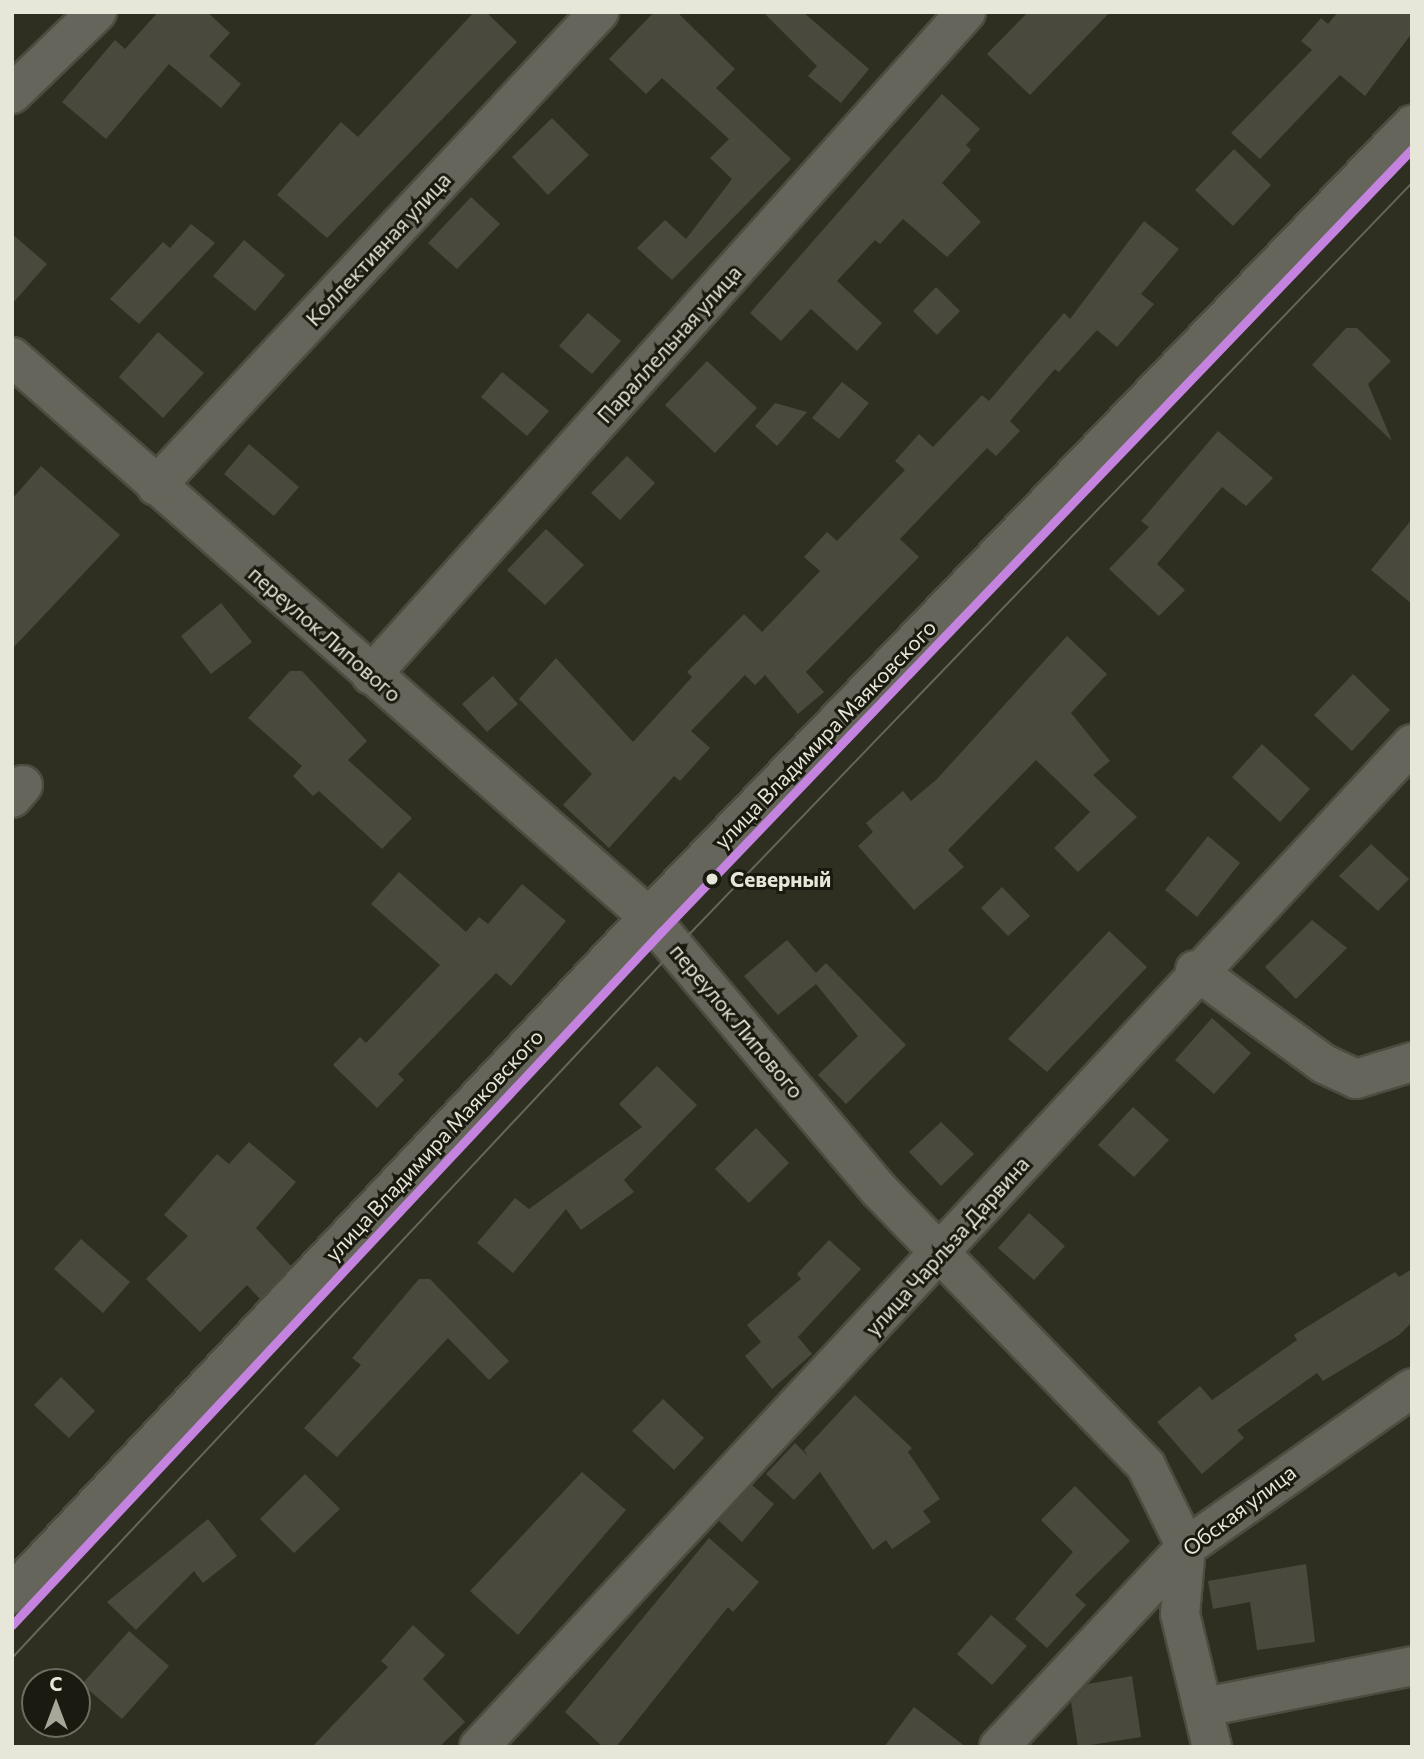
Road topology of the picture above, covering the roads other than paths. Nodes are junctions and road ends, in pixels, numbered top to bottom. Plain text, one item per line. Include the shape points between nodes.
1 (97, 12) edge
2 (599, 12) edge
3 (966, 12) edge
4 (12, 94) edge
5 (1412, 124) edge
6 (12, 357) edge
7 (156, 486) junction
8 (371, 675) junction
9 (1412, 744) edge
10 (649, 917) junction
11 (1195, 970) junction
12 (1412, 1062) edge
13 (940, 1256) junction
14 (1412, 1388) edge
15 (1186, 1547) junction
16 (12, 1594) edge
17 (1412, 1666) edge
18 (1205, 1707) junction
19 (479, 1747) edge
20 (999, 1747) edge
21 (1212, 1747) edge

1 - 4 lane
2 - 7 lane, Коллективная улица
3 - 8 lane, Параллельная улица
5 - 10 lane, улица Владимира Маяковского
6 - 7 lane, переулок Липового
7 - 8 lane, переулок Липового
8 - 10 lane, переулок Липового
9 - 11 lane, улица Чарльза Дарвина
10 - 13 lane, переулок Липового
10 - 16 lane, улица Владимира Маяковского
11 - 12 lane via 1324,1064 1356,1079
11 - 13 lane, улица Чарльза Дарвина
13 - 15 lane, переулок Липового via 1146,1466
13 - 19 lane, улица Чарльза Дарвина
14 - 15 lane, Обская улица
15 - 18 lane via 1180,1614
15 - 20 lane, Обская улица
17 - 18 lane
18 - 21 lane

